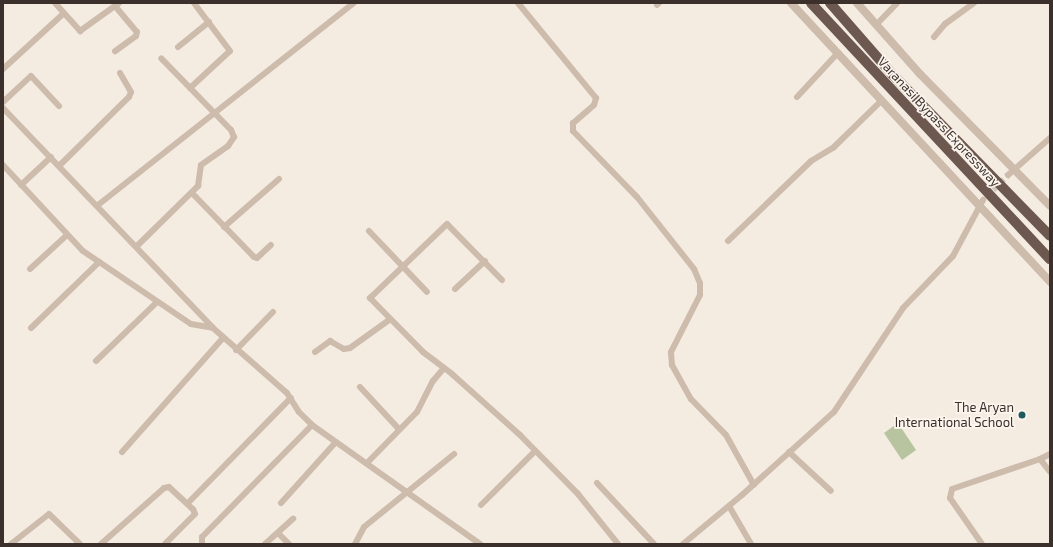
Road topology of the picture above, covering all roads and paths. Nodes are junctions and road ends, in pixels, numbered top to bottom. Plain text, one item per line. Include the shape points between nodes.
1 (56, 3) edge
2 (194, 3) edge
3 (354, 3) edge
4 (518, 3) edge
5 (791, 3) edge
6 (811, 3) edge
7 (830, 3) edge
8 (857, 3) edge
9 (897, 3) edge
10 (974, 3) edge
11 (117, 5) edge
12 (63, 14) junction
13 (209, 22) junction
14 (876, 25) junction
15 (934, 37) dead end
16 (178, 47) dead end
17 (115, 51) dead end
18 (837, 54) junction
19 (161, 58) dead end
20 (3, 69) edge
21 (120, 72) dead end
22 (190, 88) junction
23 (797, 97) dead end
24 (881, 101) junction
25 (3, 102) edge
26 (59, 106) dead end
27 (3, 108) edge
28 (214, 112) junction
29 (1050, 138) edge
30 (51, 157) junction
31 (3, 165) edge
32 (59, 166) junction
33 (1015, 169) junction
34 (1008, 175) tunnel mouth
35 (279, 179) dead end
36 (21, 185) junction
37 (192, 193) junction
38 (983, 200) tunnel mouth
39 (98, 205) junction
40 (1050, 206) edge
41 (978, 207) junction
42 (224, 227) junction
43 (369, 231) dead end
44 (67, 235) junction
45 (1050, 236) edge
46 (728, 241) dead end
47 (271, 245) dead end
48 (137, 246) junction
49 (1050, 259) edge
50 (485, 261) junction
51 (99, 262) junction
52 (402, 266) junction
53 (30, 269) dead end
54 (502, 280) dead end
55 (1050, 282) edge
56 (455, 289) dead end
57 (427, 292) dead end
58 (157, 302) junction
59 (273, 312) dead end
60 (390, 320) junction
61 (31, 328) dead end
62 (213, 328) junction
63 (223, 338) junction
64 (236, 350) junction
65 (315, 352) dead end
66 (96, 361) dead end
67 (444, 368) junction
68 (360, 387) dead end
69 (291, 398) junction
70 (312, 425) junction
71 (398, 428) junction
72 (336, 442) junction
73 (535, 451) junction
74 (122, 452) dead end
75 (789, 452) junction
76 (454, 454) dead end
77 (1050, 454) edge
78 (1040, 459) junction
79 (367, 463) junction
80 (1050, 472) edge
81 (597, 483) dead end
82 (754, 484) junction
83 (405, 491) junction
84 (830, 491) dead end
85 (188, 503) junction
86 (281, 503) dead end
87 (481, 505) dead end
88 (729, 506) junction
89 (293, 519) dead end
90 (278, 533) junction
91 (11, 544) edge
92 (80, 544) edge
93 (101, 544) edge
94 (165, 544) edge
95 (202, 544) edge
96 (265, 544) edge
97 (289, 544) edge
98 (355, 544) edge
99 (480, 544) edge
100 (618, 544) edge
101 (654, 544) edge
102 (683, 544) edge
103 (751, 544) edge
104 (982, 544) edge

1 - 12 street
2 - 13 street
3 - 28 street
4 - 82 street via 596,98 594,105 573,123 573,131 637,197 694,269 700,283 700,295 671,352 672,365 691,399 726,436
5 - 18 street
6 - 49 highway, Varanasi Bypass Expressway
7 - 45 highway, Varanasi Bypass Expressway via 892,74
8 - 14 street
9 - 14 street
10 - 15 street via 945,24
11 - 12 street via 80,31
11 - 17 street via 137,32 136,36
12 - 20 street
13 - 16 street
13 - 22 street via 230,51
14 - 33 street via 920,74
18 - 23 street
18 - 24 street
19 - 22 street
21 - 32 street via 131,92 129,97
22 - 28 street
24 - 41 street
24 - 46 street via 834,147 810,161
25 - 26 street via 30,76
27 - 30 street
28 - 37 street via 231,130 234,137 228,146 201,165 200,182
28 - 39 street
29 - 33 street
30 - 32 street
30 - 36 street
31 - 36 street
32 - 39 street
33 - 34 street
33 - 40 street
35 - 42 street
36 - 44 street
37 - 42 street
37 - 48 street via 157,223
38 - 41 street
39 - 48 street
41 - 55 street
41 - 75 street via 953,256 903,308 839,405 824,422
42 - 47 street via 256,258
43 - 52 street
44 - 51 street
44 - 53 street
48 - 62 street
50 - 52 street via 447,224
50 - 54 street
50 - 56 street
51 - 58 street
51 - 61 street
52 - 57 street
52 - 60 street via 370,298
58 - 62 street via 191,324
58 - 66 street
59 - 64 street
60 - 65 street via 350,348 344,349 330,341
60 - 67 street
62 - 63 street
63 - 64 street
63 - 74 street
64 - 69 street
67 - 71 street via 433,381 416,412
67 - 73 street
68 - 71 street
69 - 70 street via 299,412
69 - 85 street
70 - 72 street
70 - 95 street via 202,537
71 - 79 street
72 - 79 street
72 - 86 street
73 - 87 street
73 - 100 street via 578,494
75 - 82 street
75 - 84 street
76 - 83 street
77 - 78 street
78 - 80 street
78 - 104 street via 952,488 950,498
79 - 83 street
81 - 101 street
82 - 88 street
83 - 98 street via 364,527
83 - 99 street
85 - 93 street via 171,488 164,488
85 - 94 street via 195,511 195,517
88 - 102 street
88 - 103 street
89 - 90 street
90 - 96 street
90 - 97 street
91 - 92 street via 49,514

